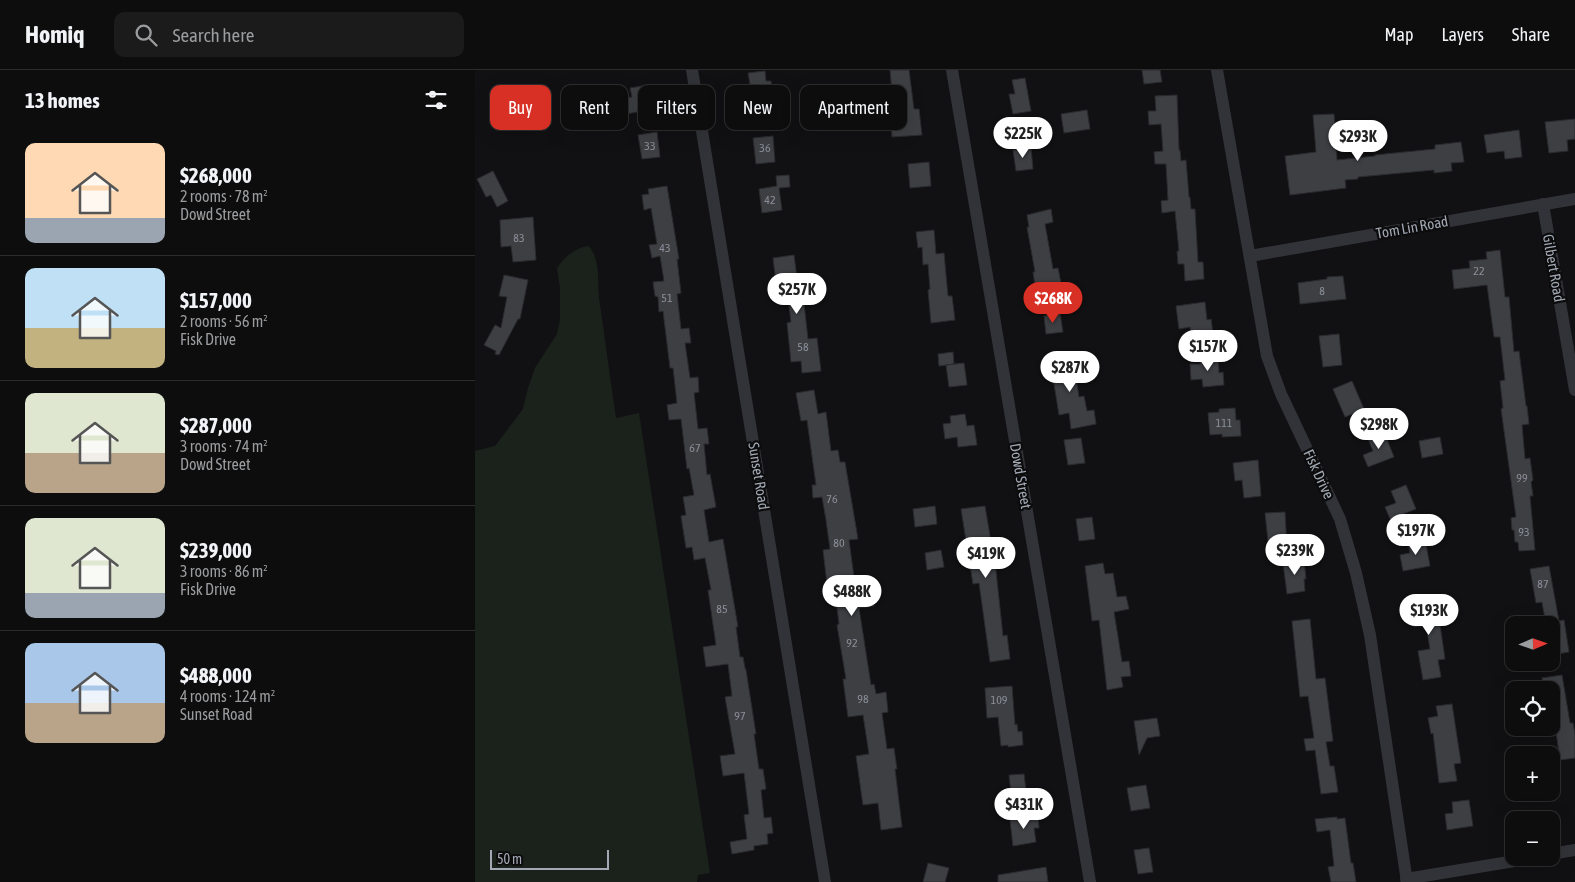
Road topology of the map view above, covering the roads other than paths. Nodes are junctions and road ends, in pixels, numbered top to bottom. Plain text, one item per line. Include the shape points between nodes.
1 (692, 70) edge
2 (952, 70) edge
3 (1217, 70) edge
4 (1575, 199) edge
5 (1543, 204) junction
6 (1249, 256) junction
7 (1575, 390) edge
8 (1575, 850) edge
9 (1560, 852) edge
10 (1505, 863) edge
11 (1407, 881) edge
12 (825, 882) edge
13 (1090, 882) edge

1 - 12 street, Sunset Road
2 - 13 street, Dowd Street
3 - 6 street, Fisk Drive
4 - 5 street, Tom Lin Road
5 - 6 street, Tom Lin Road
5 - 7 street, Gilbert Road
6 - 11 street, Fisk Drive via 1267,356 1281,394 1340,519 1356,573 1370,635
8 - 9 street
10 - 11 street

